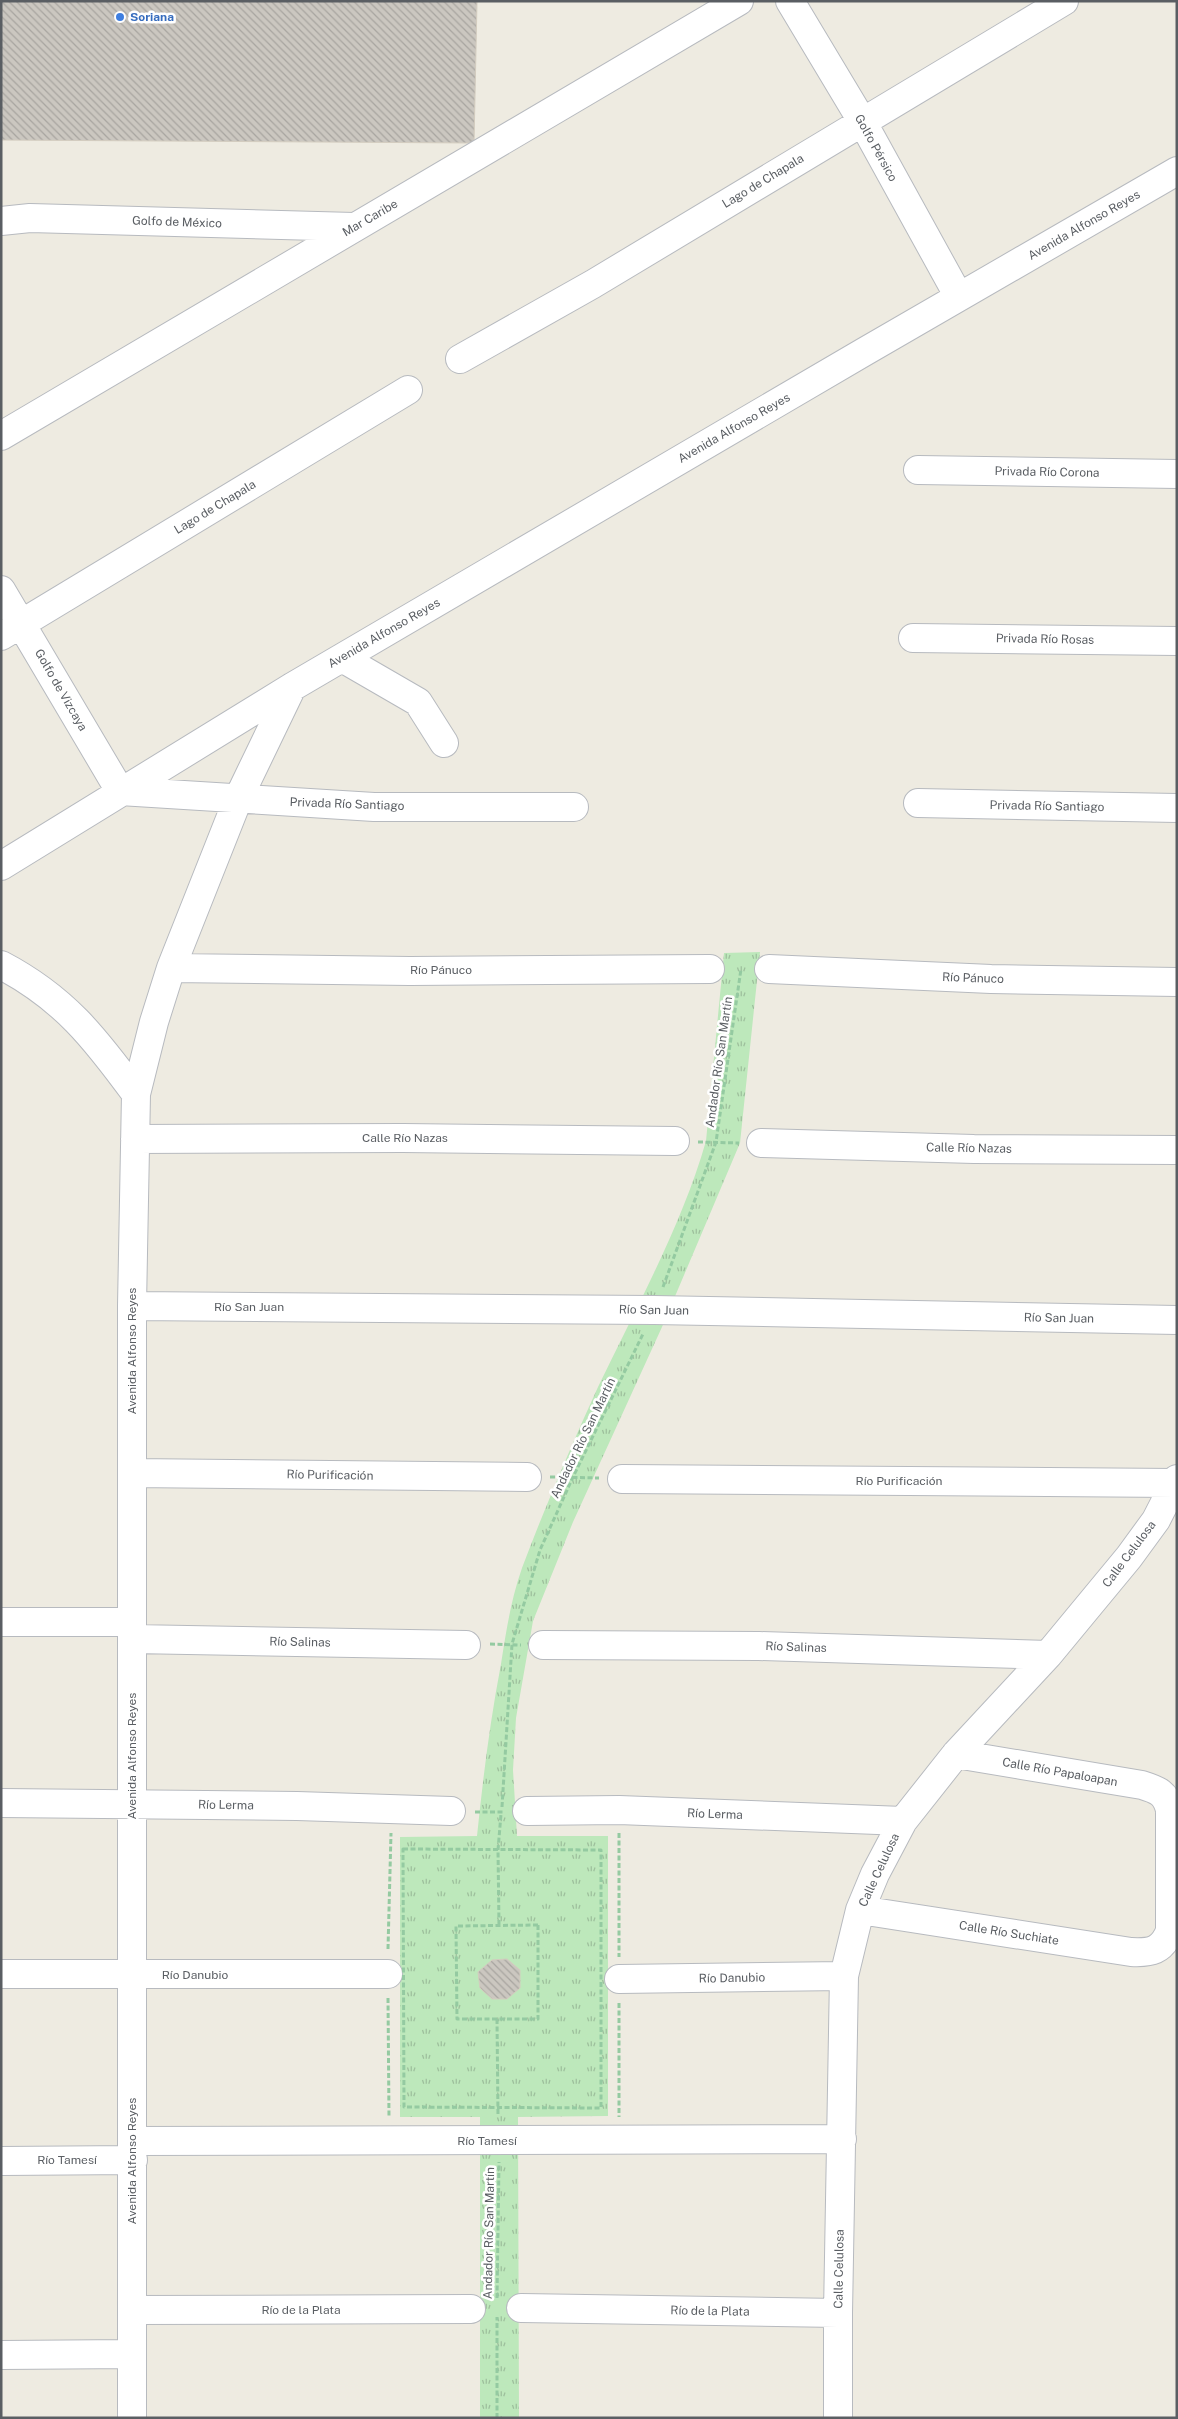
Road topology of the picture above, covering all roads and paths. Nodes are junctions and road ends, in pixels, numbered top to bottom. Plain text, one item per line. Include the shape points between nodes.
1 (739, 1) edge
2 (790, 1) edge
3 (1064, 1) edge
4 (862, 121) junction
5 (1177, 172) edge
6 (1, 221) edge
7 (354, 227) junction
8 (959, 297) junction
9 (460, 359) dead end
10 (408, 390) dead end
11 (1, 436) edge
12 (918, 470) dead end
13 (1177, 474) edge
14 (1, 590) edge
15 (12, 630) edge
16 (913, 638) dead end
17 (1177, 641) edge
18 (342, 658) junction
19 (292, 687) junction
20 (444, 743) dead end
21 (120, 791) junction
22 (238, 800) junction
23 (918, 803) dead end
24 (574, 807) dead end
25 (1177, 808) edge
26 (1, 866) edge
27 (1, 965) edge
28 (171, 968) junction
29 (710, 969) joint
30 (769, 969) joint
31 (741, 970) junction
32 (1177, 982) edge
33 (136, 1094) junction
34 (135, 1139) junction
35 (675, 1141) joint
36 (716, 1142) junction
37 (761, 1143) joint
38 (1177, 1150) edge
39 (132, 1306) junction
40 (654, 1310) junction
41 (1177, 1320) edge
42 (132, 1473) junction
43 (527, 1477) joint
44 (572, 1477) junction
45 (622, 1479) joint
46 (1176, 1481) edge
47 (1, 1622) edge
48 (132, 1630) junction
49 (512, 1644) junction
50 (466, 1645) joint
51 (543, 1645) joint
52 (1048, 1655) junction
53 (956, 1754) junction
54 (1, 1803) edge
55 (131, 1804) junction
56 (451, 1811) joint
57 (514, 1812) junction
58 (903, 1821) junction
59 (403, 1849) dead end
60 (498, 1850) junction
61 (601, 1850) dead end
62 (860, 1910) junction
63 (499, 1925) junction
64 (1159, 1949) joint
65 (1, 1974) edge
66 (388, 1974) dead end
67 (132, 1975) junction
68 (844, 1976) junction
69 (620, 1979) dead end
70 (497, 2019) junction
71 (498, 2106) junction
72 (404, 2107) dead end
73 (602, 2108) dead end
74 (842, 2139) junction
75 (499, 2141) junction
76 (133, 2151) junction
77 (1, 2161) edge
78 (505, 2305) junction
79 (471, 2309) dead end
80 (132, 2310) junction
81 (838, 2313) junction
82 (131, 2354) junction
83 (1, 2355) edge
84 (132, 2418) edge
85 (497, 2418) edge
86 (838, 2418) edge

1 - 7 street, Mar Caribe
2 - 4 street, Golfo Pérsico
3 - 4 street, Lago de Chapala
4 - 8 street, Golfo Pérsico
4 - 9 street, Lago de Chapala via 601,279
5 - 8 street, Avenida Alfonso Reyes
6 - 7 street, Golfo de México via 30,218
7 - 11 street, Mar Caribe
8 - 18 street, Avenida Alfonso Reyes
10 - 15 street, Lago de Chapala
12 - 13 street, Privada Río Corona
14 - 15 street, Golfo de Vizcaya
15 - 21 street, Golfo de Vizcaya
16 - 17 street, Privada Río Rosas
18 - 19 street, Avenida Alfonso Reyes
18 - 20 street via 418,702
19 - 21 street, Avenida Alfonso Reyes
19 - 22 street, Avenida Alfonso Reyes
21 - 22 street, Privada Río Santiago
21 - 26 street, Avenida Alfonso Reyes
22 - 24 street, Privada Río Santiago via 374,806
22 - 28 street, Avenida Alfonso Reyes
23 - 25 street, Privada Río Santiago
27 - 33 street via 50,994 102,1048
28 - 29 street, Río Pánuco
28 - 33 street, Avenida Alfonso Reyes
29 - 31 path
30 - 31 path
30 - 32 street, Río Pánuco via 990,979
31 - 36 path, Andador Río San Martín
33 - 34 street, Avenida Alfonso Reyes
34 - 35 street, Calle Río Nazas
34 - 39 street, Avenida Alfonso Reyes
35 - 36 path
36 - 37 path
36 - 40 path, Andador Río San Martín
37 - 38 street, Calle Río Nazas
39 - 40 street, Río San Juan
39 - 42 street, Avenida Alfonso Reyes
40 - 41 street, Río San Juan
40 - 44 path, Andador Río San Martín
42 - 43 street, Río Purificación
42 - 48 street, Avenida Alfonso Reyes
43 - 44 path
44 - 45 path
44 - 49 path, Andador Río San Martín via 540,1550
45 - 46 street, Río Purificación
46 - 52 street, Calle Celulosa via 1156,1520 1130,1556
47 - 48 street, Río Salinas
48 - 50 street, Río Salinas
48 - 55 street, Avenida Alfonso Reyes
49 - 50 path
49 - 51 path
49 - 57 path, Andador Río San Martín
51 - 52 street, Río Salinas via 759,1646
52 - 53 street, Calle Celulosa
53 - 58 street, Calle Celulosa
53 - 64 street, Calle Río Papaloapan via 1142,1786 1163,1793 1170,1810 1170,1931
54 - 55 street, Río Lerma
55 - 56 street, Río Lerma
55 - 67 street, Avenida Alfonso Reyes
56 - 57 path
57 - 58 street, Río Lerma via 620,1810
57 - 60 path, Andador Río San Martín
58 - 62 street, Calle Celulosa
59 - 60 path
60 - 61 path
60 - 63 path, Andador Río San Martín
62 - 64 street, Calle Río Suchiate via 1131,1952 1146,1953
62 - 68 street, Calle Celulosa
63 - 70 path via 538,1925 538,2019
63 - 70 path via 456,1926 457,2019
65 - 67 street, Río Danubio
66 - 67 street, Río Danubio
67 - 76 street, Avenida Alfonso Reyes
68 - 69 street, Río Danubio
68 - 74 street, Calle Celulosa
70 - 71 path, Andador Río San Martín
71 - 72 path
71 - 73 path
71 - 75 path, Andador Río San Martín
74 - 75 street, Río Tamesí
74 - 81 street, Calle Celulosa
75 - 76 street, Río Tamesí
75 - 78 path, Andador Río San Martín
76 - 77 street, Río Tamesí
76 - 80 street, Avenida Alfonso Reyes
78 - 81 street, Río de la Plata
78 - 85 path, Andador Río San Martín
79 - 80 street, Río de la Plata
80 - 82 street, Avenida Alfonso Reyes
81 - 86 street, Calle Celulosa
82 - 83 street
82 - 84 street, Avenida Alfonso Reyes

